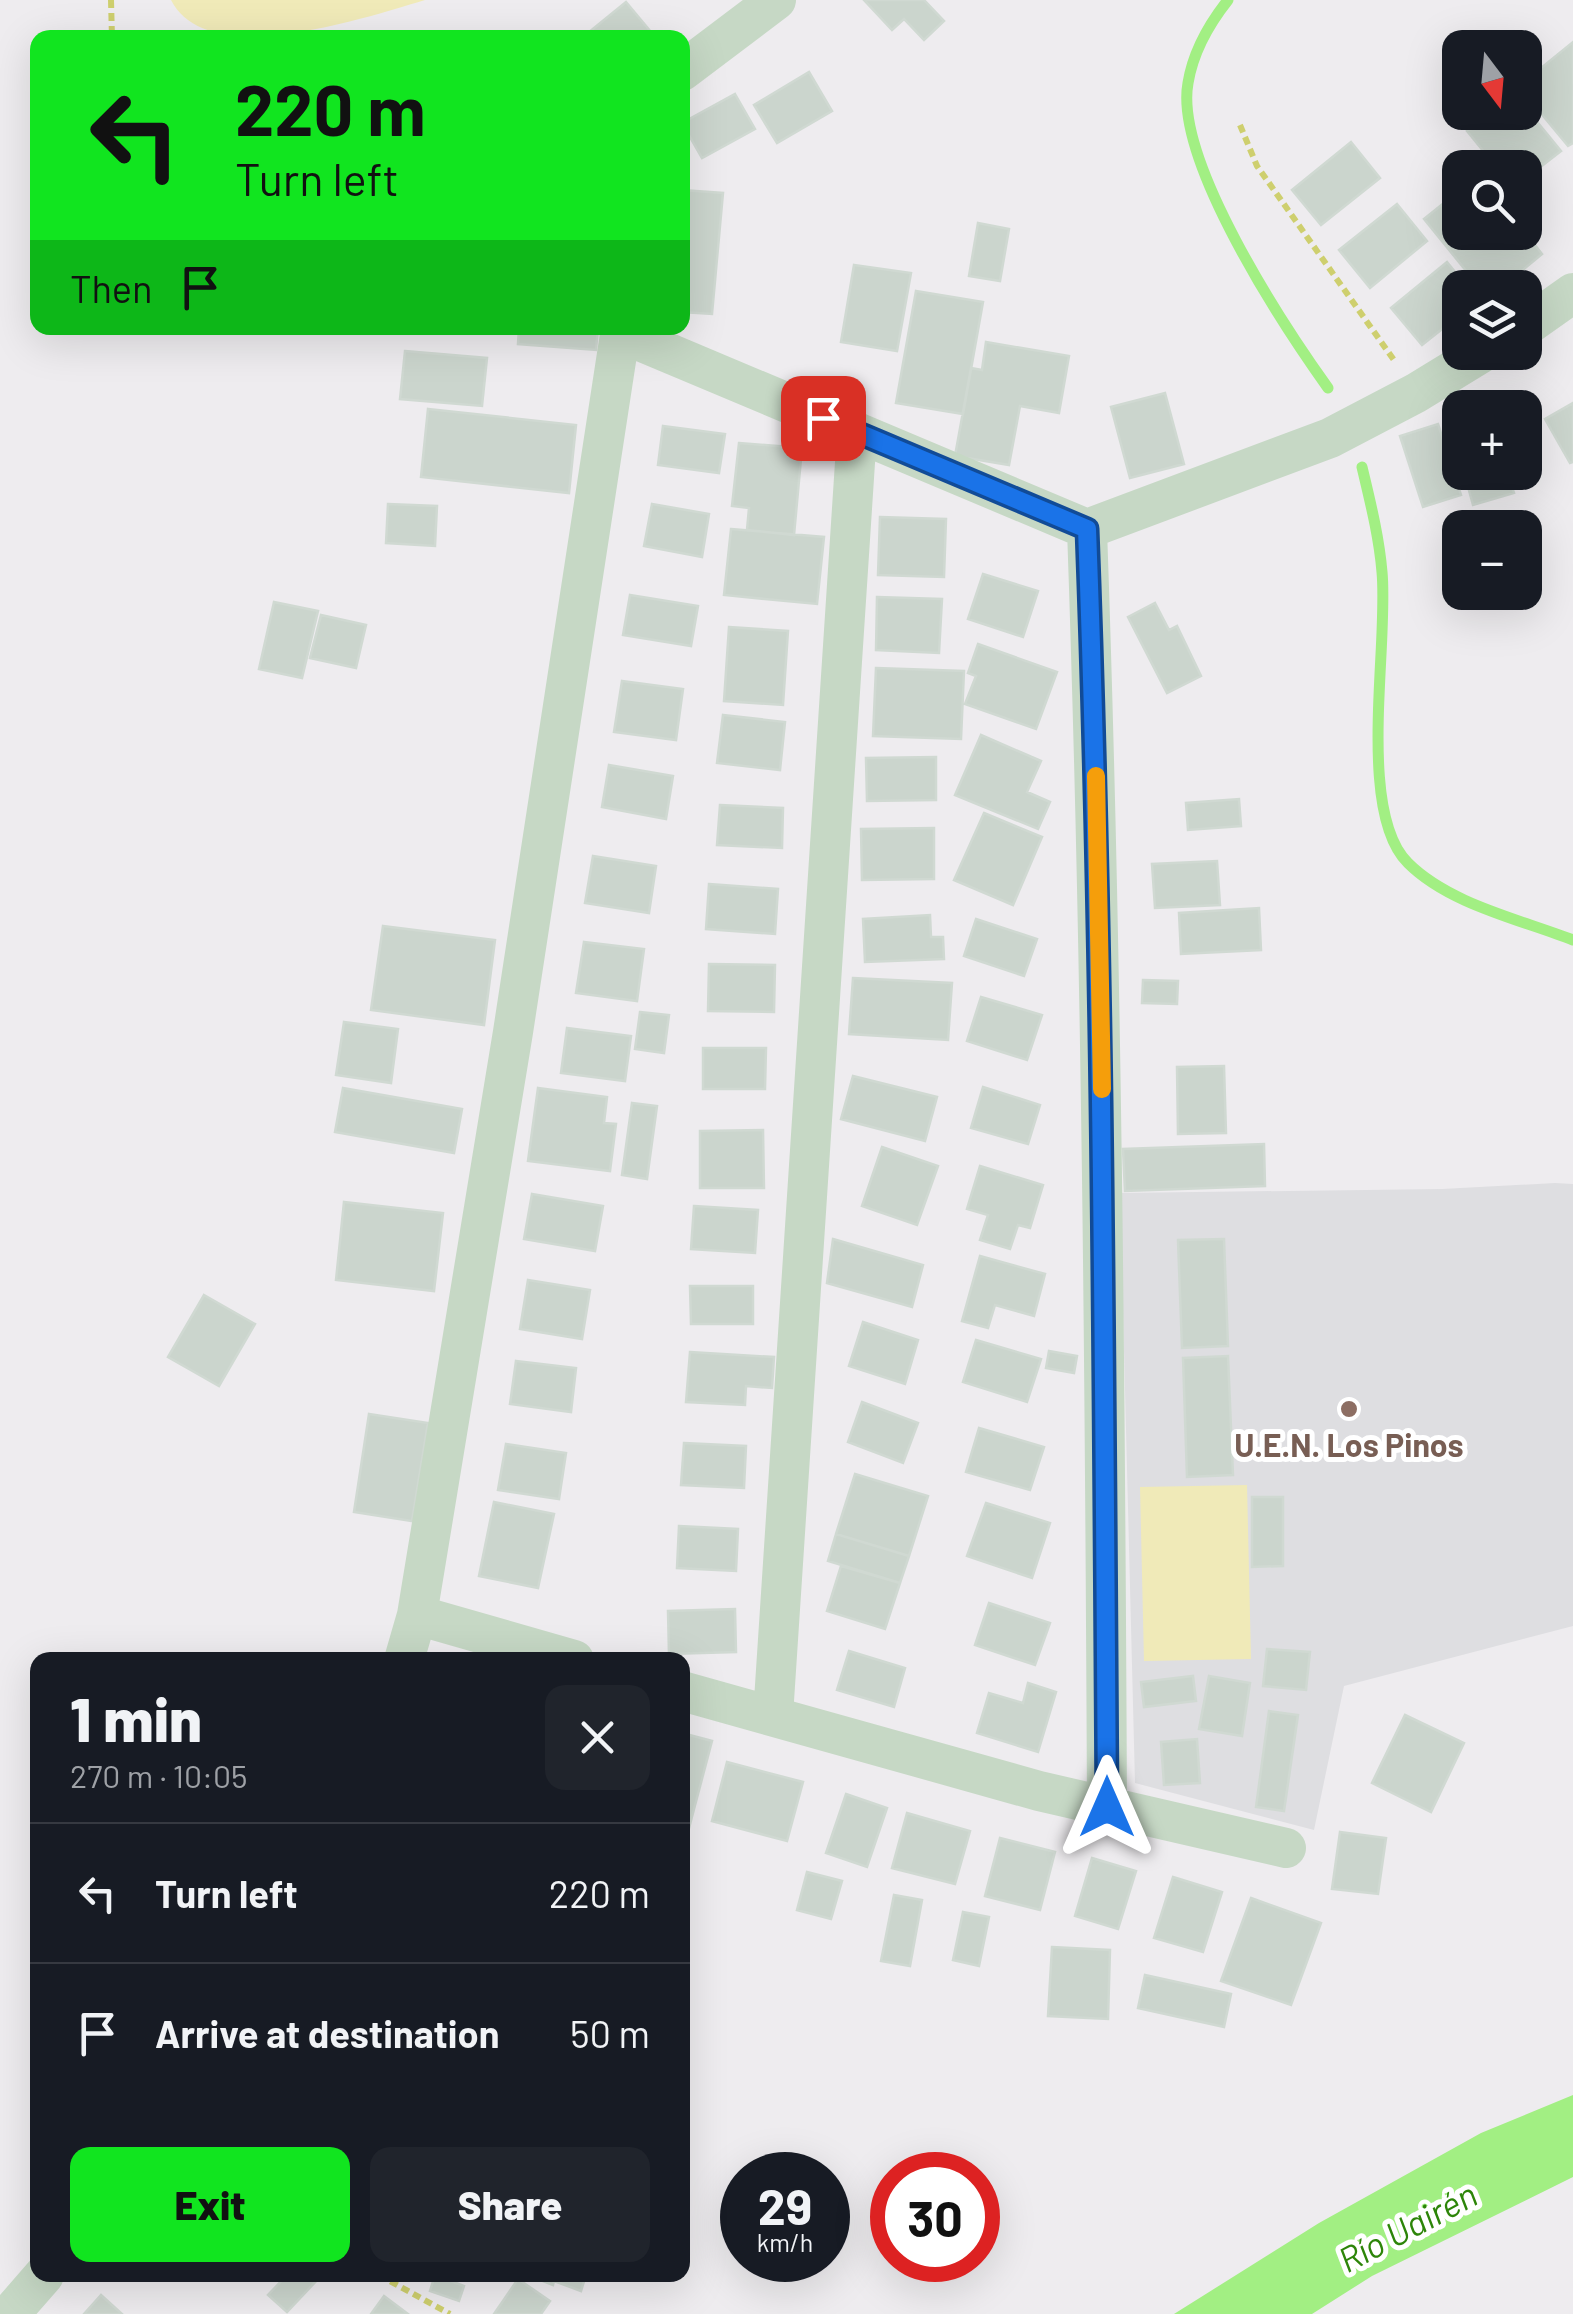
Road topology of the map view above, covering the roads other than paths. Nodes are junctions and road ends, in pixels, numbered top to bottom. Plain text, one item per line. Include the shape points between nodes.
1 (776, 0) edge
2 (690, 65) edge
3 (1573, 293) edge
4 (1542, 315) edge
5 (620, 335) edge
6 (633, 335) edge
7 (1454, 370) edge
8 (856, 432) junction
9 (1087, 529) junction
10 (418, 1616) junction
11 (407, 1652) edge
12 (546, 1652) edge
13 (690, 1693) edge
14 (773, 1716) junction
15 (1107, 1807) junction
16 (1286, 1848) dead end
17 (38, 2282) edge
18 (10, 2314) edge

1 - 2 street
3 - 4 street
5 - 10 street
6 - 8 street
7 - 9 street via 1330,438
8 - 9 street
8 - 14 street
9 - 15 street via 1104,1175
10 - 11 street
10 - 12 street
13 - 14 street
14 - 15 street
15 - 16 street
17 - 18 street

